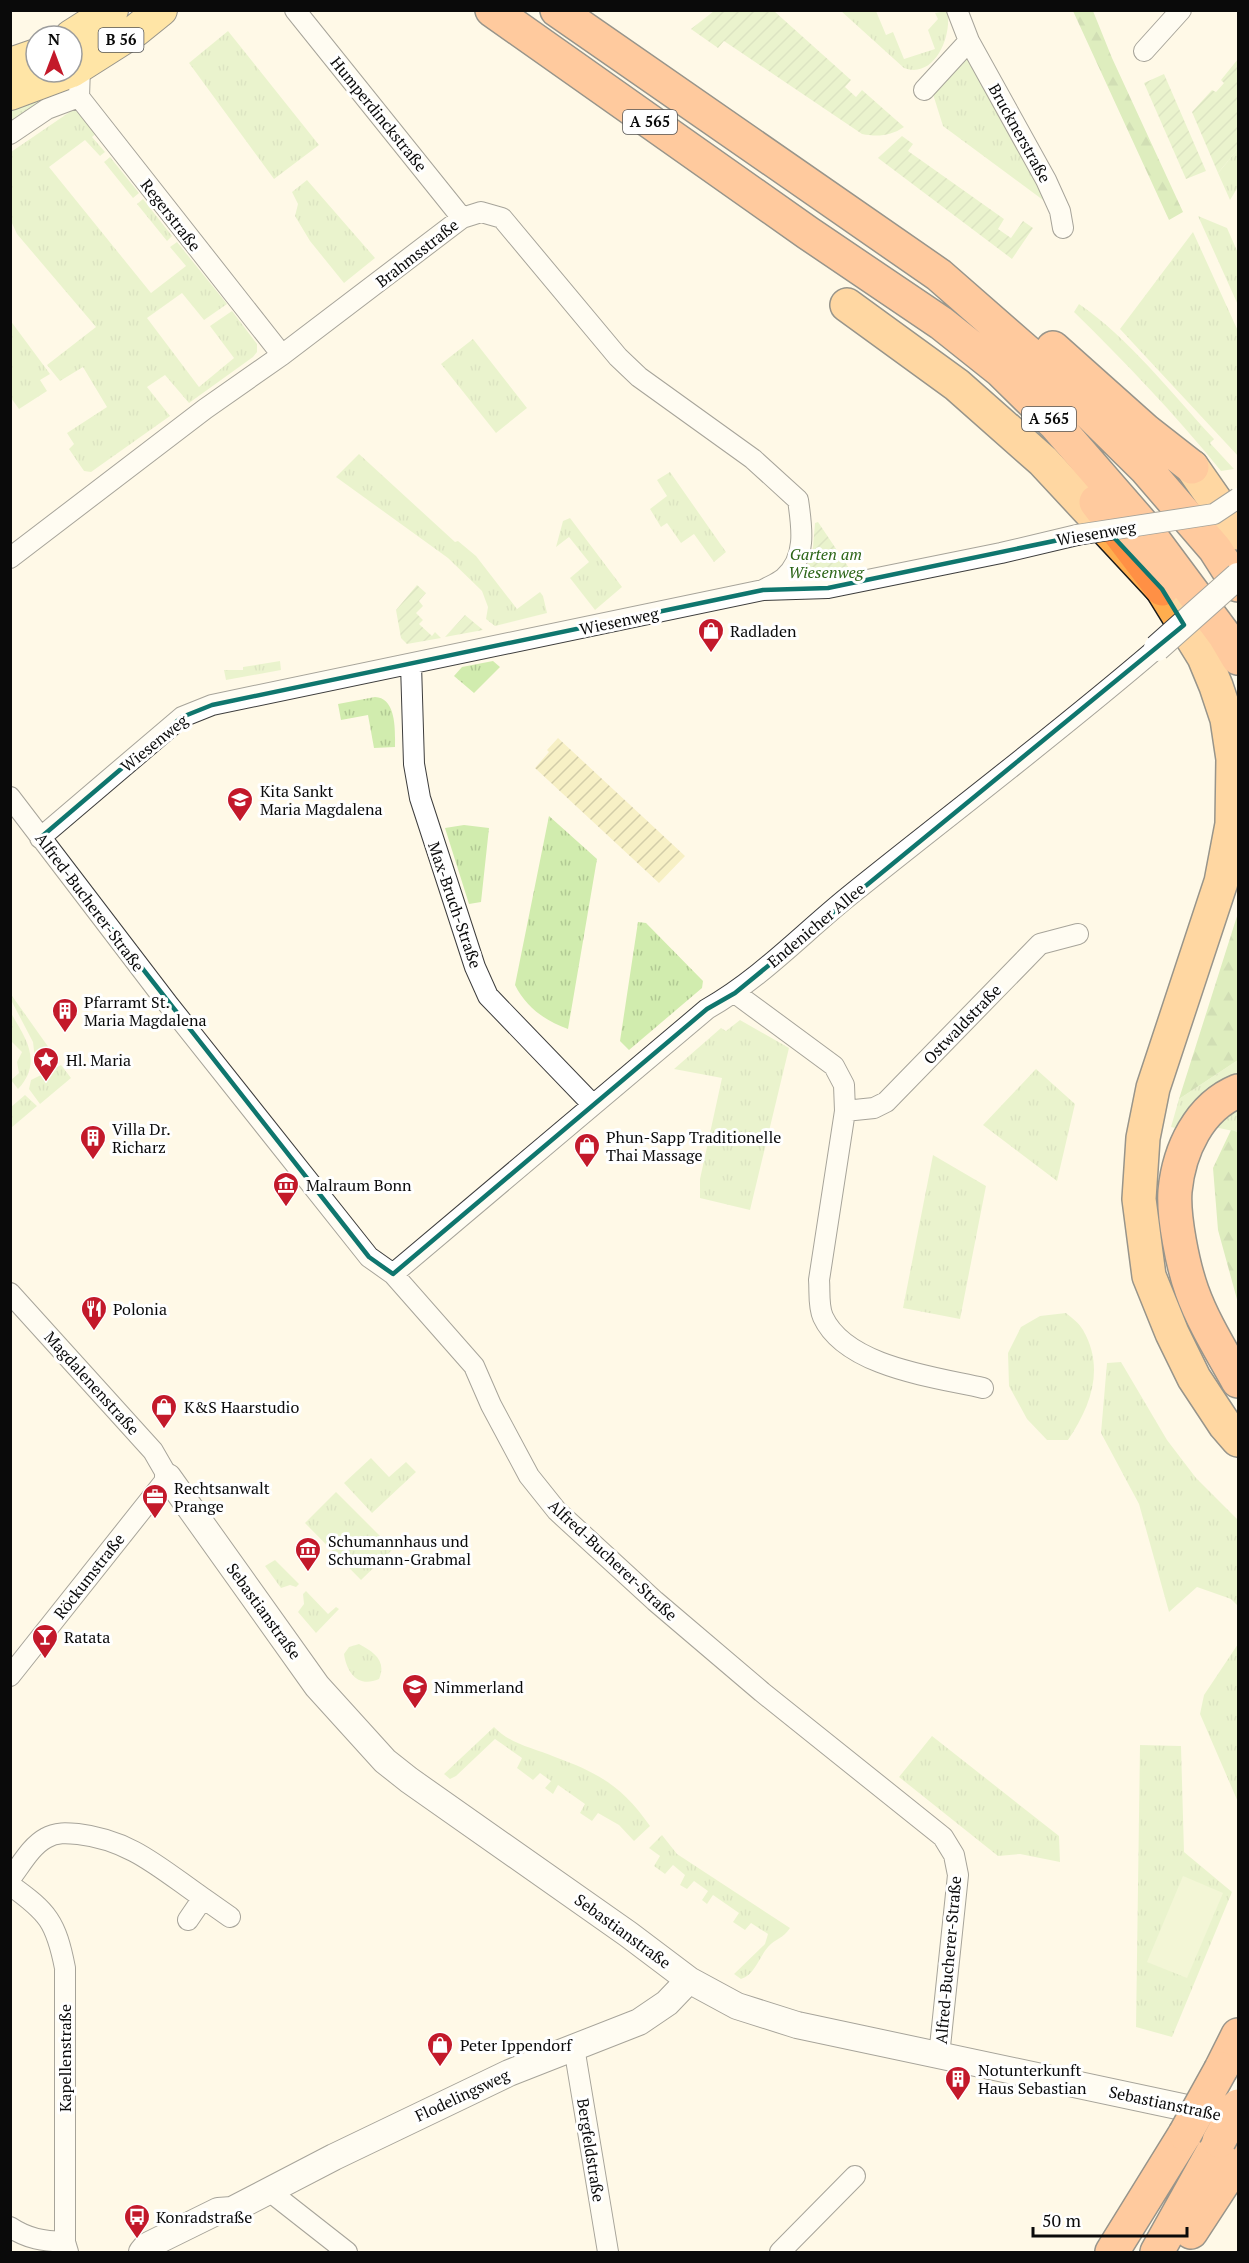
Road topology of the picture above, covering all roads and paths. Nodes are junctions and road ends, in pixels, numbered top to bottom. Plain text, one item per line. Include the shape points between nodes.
1 (161, 10) edge
2 (295, 10) edge
3 (492, 10) edge
4 (557, 10) edge
5 (957, 10) edge
6 (1181, 10) edge
7 (116, 12) edge
8 (84, 29) edge
9 (969, 41) junction
10 (1144, 51) dead end
11 (84, 70) edge
12 (48, 84) edge
13 (69, 84) edge
14 (80, 84) edge
15 (924, 90) dead end
16 (10, 94) edge
17 (10, 134) edge
18 (462, 218) junction
19 (1063, 228) dead end
20 (808, 233) junction
21 (939, 275) junction
22 (847, 305) dead end
23 (282, 355) junction
24 (1239, 498) edge
25 (1239, 533) edge
26 (10, 558) edge
27 (1239, 576) edge
28 (1239, 585) edge
29 (1161, 589) junction
30 (763, 590) junction
31 (1157, 648) joint
32 (1239, 658) edge
33 (411, 664) junction
34 (10, 797) edge
35 (40, 838) junction
36 (1078, 934) dead end
37 (735, 993) junction
38 (1239, 1091) edge
39 (593, 1105) junction
40 (845, 1111) junction
41 (393, 1274) junction
42 (10, 1293) edge
43 (1239, 1381) edge
44 (983, 1388) dead end
45 (1239, 1440) edge
46 (168, 1477) junction
47 (10, 1676) edge
48 (10, 1879) edge
49 (10, 1885) edge
50 (203, 1898) junction
51 (230, 1917) dead end
52 (188, 1920) dead end
53 (689, 1980) junction
54 (1239, 2036) edge
55 (574, 2047) junction
56 (939, 2056) junction
57 (1239, 2106) edge
58 (1232, 2140) edge
59 (855, 2176) dead end
60 (268, 2190) junction
61 (232, 2210) junction
62 (10, 2227) edge
63 (67, 2247) edge
64 (142, 2253) edge
65 (169, 2253) edge
66 (347, 2253) edge
67 (608, 2253) edge
68 (780, 2253) edge
69 (1112, 2253) edge
70 (1157, 2253) edge
71 (1176, 2253) edge

1 - 11 main road, B 56
2 - 18 street, Humperdinckstraße
3 - 20 highway, A 565
4 - 21 highway, A 565
5 - 9 street, Brucknerstraße
6 - 10 street
7 - 8 main road, B 56
9 - 15 street
9 - 19 street, Brucknerstraße via 1046,180
12 - 16 main road, B 56
13 - 17 street via 47,109
14 - 23 street, Regerstraße
18 - 23 street, Brahmsstraße
18 - 30 street, Brahmsstraße via 481,212 502,218 625,364 753,459 798,500 802,546 785,577
20 - 29 highway via 942,345 1070,468
20 - 32 highway, A 565 via 941,323 1000,370 1055,424 1141,523
21 - 25 highway via 994,299 1192,467
21 - 28 highway, A 565 via 1027,352 1146,469 1215,549
22 - 29 highway via 957,385 1043,461
23 - 26 street, Brahmsstraße
24 - 30 street, Wiesenweg, bridge via 1214,514 1077,535 828,588
27 - 31 street, Endenicher Allee, bridge
29 - 45 highway via 1204,657 1227,719 1233,759 1232,824 1221,882 1152,1088 1138,1199 1149,1276 1172,1333 1194,1378
30 - 33 street, Wiesenweg
31 - 37 street, Endenicher Allee
33 - 35 street, Wiesenweg via 212,705 182,717
33 - 39 street, Max-Bruch-Straße via 414,764 420,798 475,968 489,996
34 - 35 street, Alfred-Bucherer-Straße
35 - 41 street, Alfred-Bucherer-Straße via 369,1257
36 - 40 street, Ostwaldstraße via 1040,944 886,1102 874,1108
37 - 39 street, Endenicher Allee via 707,1009
37 - 40 street via 834,1066 843,1085
38 - 43 highway via 1209,1111 1194,1129 1182,1158 1175,1192 1179,1238 1192,1291
39 - 41 street, Endenicher Allee
40 - 44 street via 819,1280 823,1317 857,1353 883,1364
41 - 56 street, Alfred-Bucherer-Straße via 474,1366 529,1476 557,1511 762,1692 943,1837 954,1855 958,1875
42 - 46 street, Magdalenenstraße via 153,1450
46 - 47 street, Röckumstraße
46 - 53 street, Sebastianstraße via 317,1686 385,1761
48 - 50 street via 45,1838 70,1833 131,1848
49 - 63 street, Kapellenstraße via 46,1915 60,1938 65,1968
50 - 51 street
50 - 52 street
53 - 55 street, Flodelingsweg via 667,2003 639,2022
53 - 56 street, Sebastianstraße via 737,2006 797,2025
54 - 69 highway, bridge
55 - 60 street, Flodelingsweg via 509,2073
55 - 67 street, Bergfeldstraße
56 - 58 street, Sebastianstraße
57 - 58 highway, bridge
58 - 70 highway
58 - 71 highway
59 - 68 street
60 - 61 street, Flodelingsweg
60 - 66 street
61 - 64 street, Flodelingsweg via 218,2211 147,2246
61 - 65 street, Flodelingsweg via 222,2225
62 - 63 street via 23,2235

